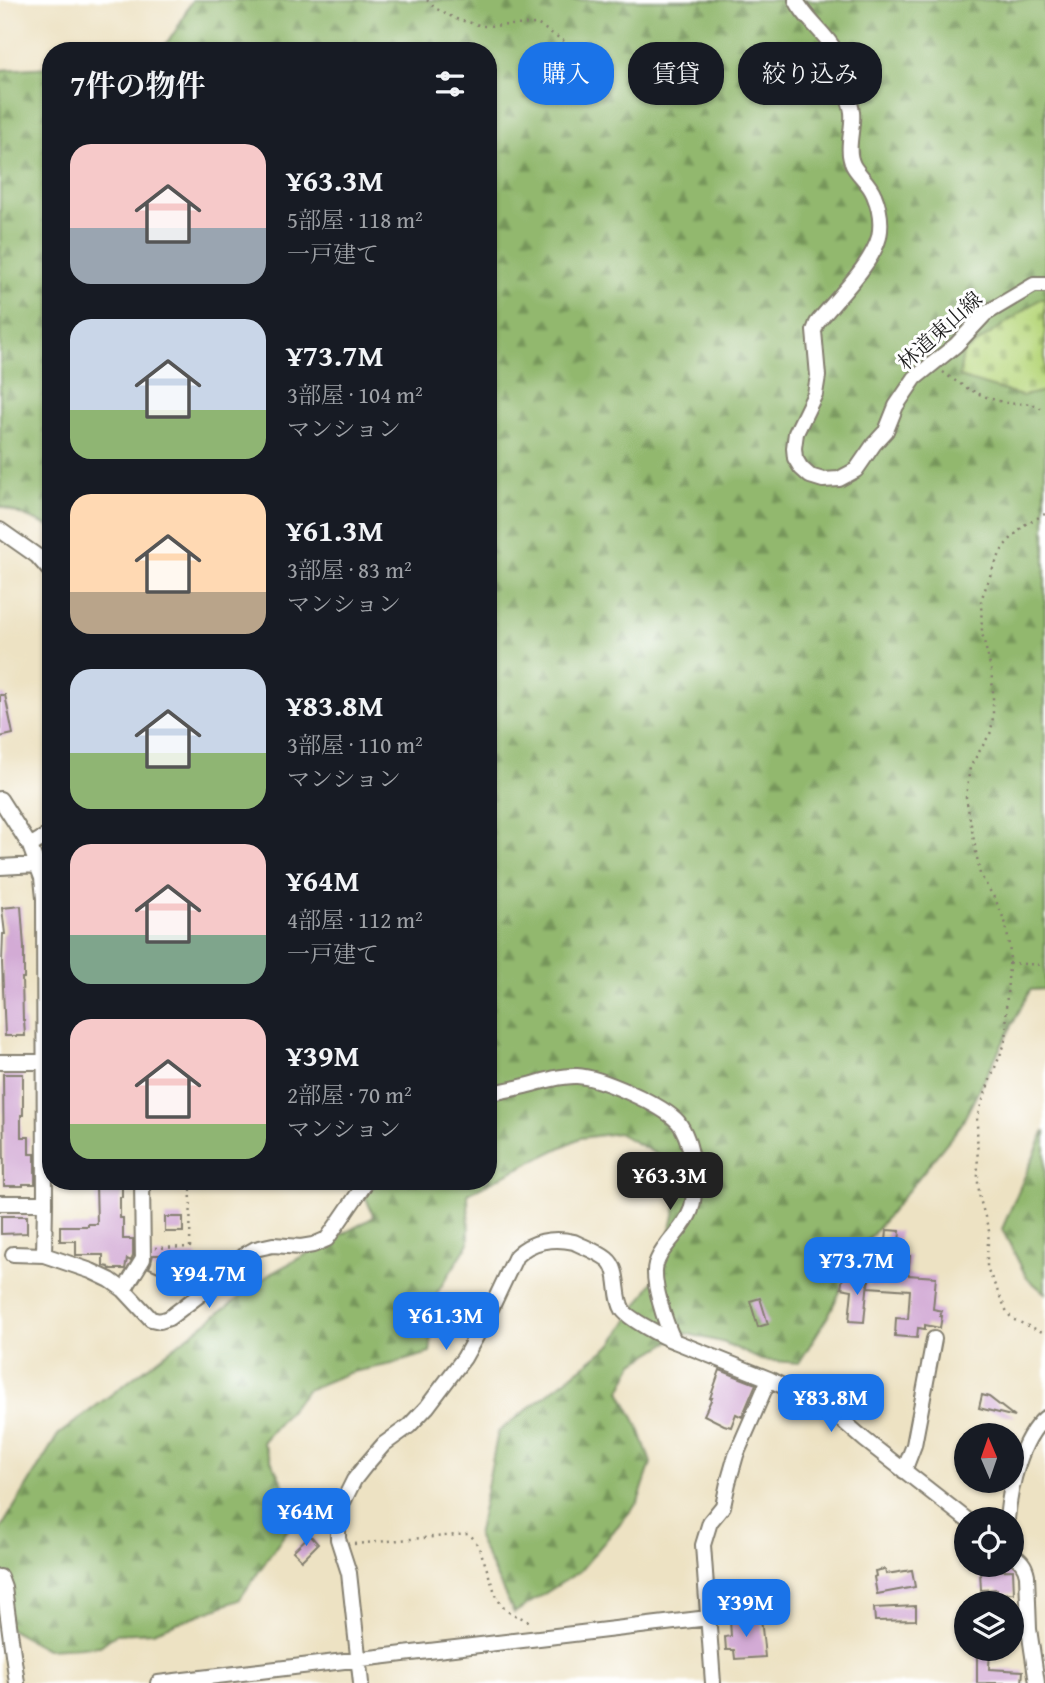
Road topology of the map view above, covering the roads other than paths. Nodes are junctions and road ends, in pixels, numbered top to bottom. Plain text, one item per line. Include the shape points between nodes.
1 (796, 0) edge
2 (1045, 285) edge
3 (0, 530) edge
4 (42, 562) edge
5 (0, 799) edge
6 (42, 839) edge
7 (30, 846) junction
8 (37, 865) junction
9 (0, 867) edge
10 (42, 878) edge
11 (0, 1062) edge
12 (42, 1062) edge
13 (497, 1092) edge
14 (46, 1190) edge
15 (142, 1190) edge
16 (361, 1190) edge
17 (0, 1203) edge
18 (45, 1203) junction
19 (13, 1254) dead end
20 (44, 1255) junction
21 (124, 1290) junction
22 (934, 1339) dead end
23 (674, 1341) junction
24 (769, 1379) junction
25 (1045, 1418) edge
26 (904, 1471) junction
27 (1009, 1507) edge
28 (954, 1509) edge
29 (1024, 1566) edge
30 (0, 1577) edge
31 (708, 1618) junction
32 (358, 1659) junction
33 (17, 1683) edge
34 (158, 1683) edge
35 (361, 1683) edge
36 (713, 1683) edge
37 (1037, 1683) edge

1 - 2 street, 林道東山線 via 841,63 852,112 852,164 875,196 880,224 866,264 814,331 816,394 796,433 794,448 801,468 823,480 839,480 856,470 886,431 915,378 985,314 1034,285
3 - 4 street
5 - 7 street
6 - 7 street
7 - 8 street
8 - 9 street
8 - 10 street
11 - 12 street
13 - 23 street via 555,1078 594,1078 625,1090 678,1123 691,1159 691,1210 656,1264 656,1282
14 - 18 street
15 - 21 street via 142,1262
16 - 21 street via 327,1239 301,1247 255,1249 169,1318 151,1319
17 - 18 street
18 - 20 street
19 - 20 street
20 - 21 street via 91,1271
22 - 26 street via 914,1445
23 - 24 street
23 - 32 street via 624,1311 608,1259 568,1240 539,1242 522,1250 464,1358 427,1407 384,1444 354,1480 338,1512 338,1539 349,1573
24 - 26 street via 843,1421
24 - 31 street via 736,1455 723,1506 706,1532 703,1558
25 - 27 street via 1026,1444 1014,1474
26 - 28 street
29 - 37 street
30 - 33 street
31 - 32 street
31 - 36 street
32 - 34 street
32 - 35 street

